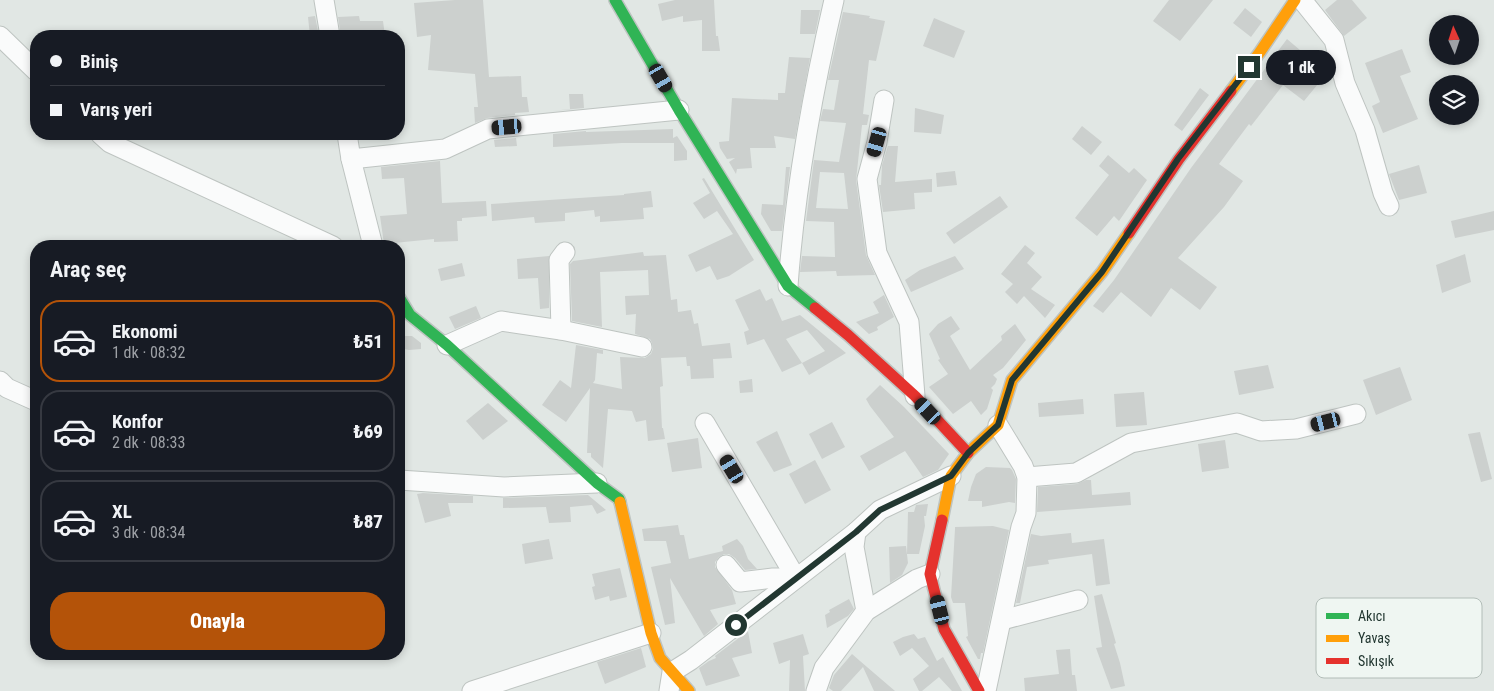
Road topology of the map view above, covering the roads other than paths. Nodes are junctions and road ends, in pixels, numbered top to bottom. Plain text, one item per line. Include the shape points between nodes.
1 (324, 0) edge
2 (615, 0) edge
3 (834, 0) edge
4 (1295, 0) edge
5 (1302, 0) edge
6 (329, 30) edge
7 (0, 36) edge
8 (30, 65) edge
9 (884, 100) dead end
10 (679, 110) junction
11 (107, 140) edge
12 (348, 140) edge
13 (351, 159) junction
14 (1389, 206) dead end
15 (321, 240) edge
16 (371, 240) edge
17 (565, 252) dead end
18 (788, 286) junction
19 (405, 307) edge
20 (560, 330) junction
21 (447, 345) junction
22 (642, 347) dead end
23 (0, 381) edge
24 (915, 396) junction
25 (30, 398) edge
26 (1356, 414) dead end
27 (704, 423) dead end
28 (998, 425) junction
29 (968, 453) junction
30 (951, 476) junction
31 (1027, 477) junction
32 (405, 480) edge
33 (597, 482) junction
34 (856, 532) junction
35 (726, 565) dead end
36 (930, 574) junction
37 (796, 578) junction
38 (1078, 600) dead end
39 (866, 611) junction
40 (1002, 620) junction
41 (651, 633) junction
42 (672, 672) junction
43 (472, 691) edge
44 (670, 691) edge
45 (689, 691) edge
46 (816, 691) edge
47 (979, 691) edge
48 (986, 691) edge

1 - 6 street
2 - 10 street
3 - 18 street via 814,88
4 - 28 street via 1260,52 1178,159 1102,272 1012,380
5 - 14 street via 1334,40 1345,82 1365,130
7 - 8 street
9 - 24 street via 867,178 877,253 909,322
10 - 13 street via 488,128 445,149
10 - 18 street
11 - 15 street
12 - 13 street
13 - 16 street
17 - 20 street via 559,260
18 - 24 street
19 - 21 street via 410,315
20 - 21 street via 501,321
20 - 22 street
21 - 33 street
23 - 25 street via 7,388
24 - 29 street
26 - 31 street via 1296,429 1261,431 1237,423 1131,443 1076,473
27 - 37 street
28 - 29 street
28 - 31 street
29 - 30 street
30 - 34 street via 880,510
30 - 36 street
31 - 40 street via 1026,514
32 - 33 street via 504,487
33 - 41 street via 619,499
34 - 37 street
34 - 39 street via 854,547
35 - 37 street via 740,582
36 - 39 street
36 - 47 street via 944,629
37 - 42 street
38 - 40 street
39 - 46 street via 824,668
40 - 48 street
41 - 42 street via 660,658
41 - 43 street
42 - 44 street
42 - 45 street

